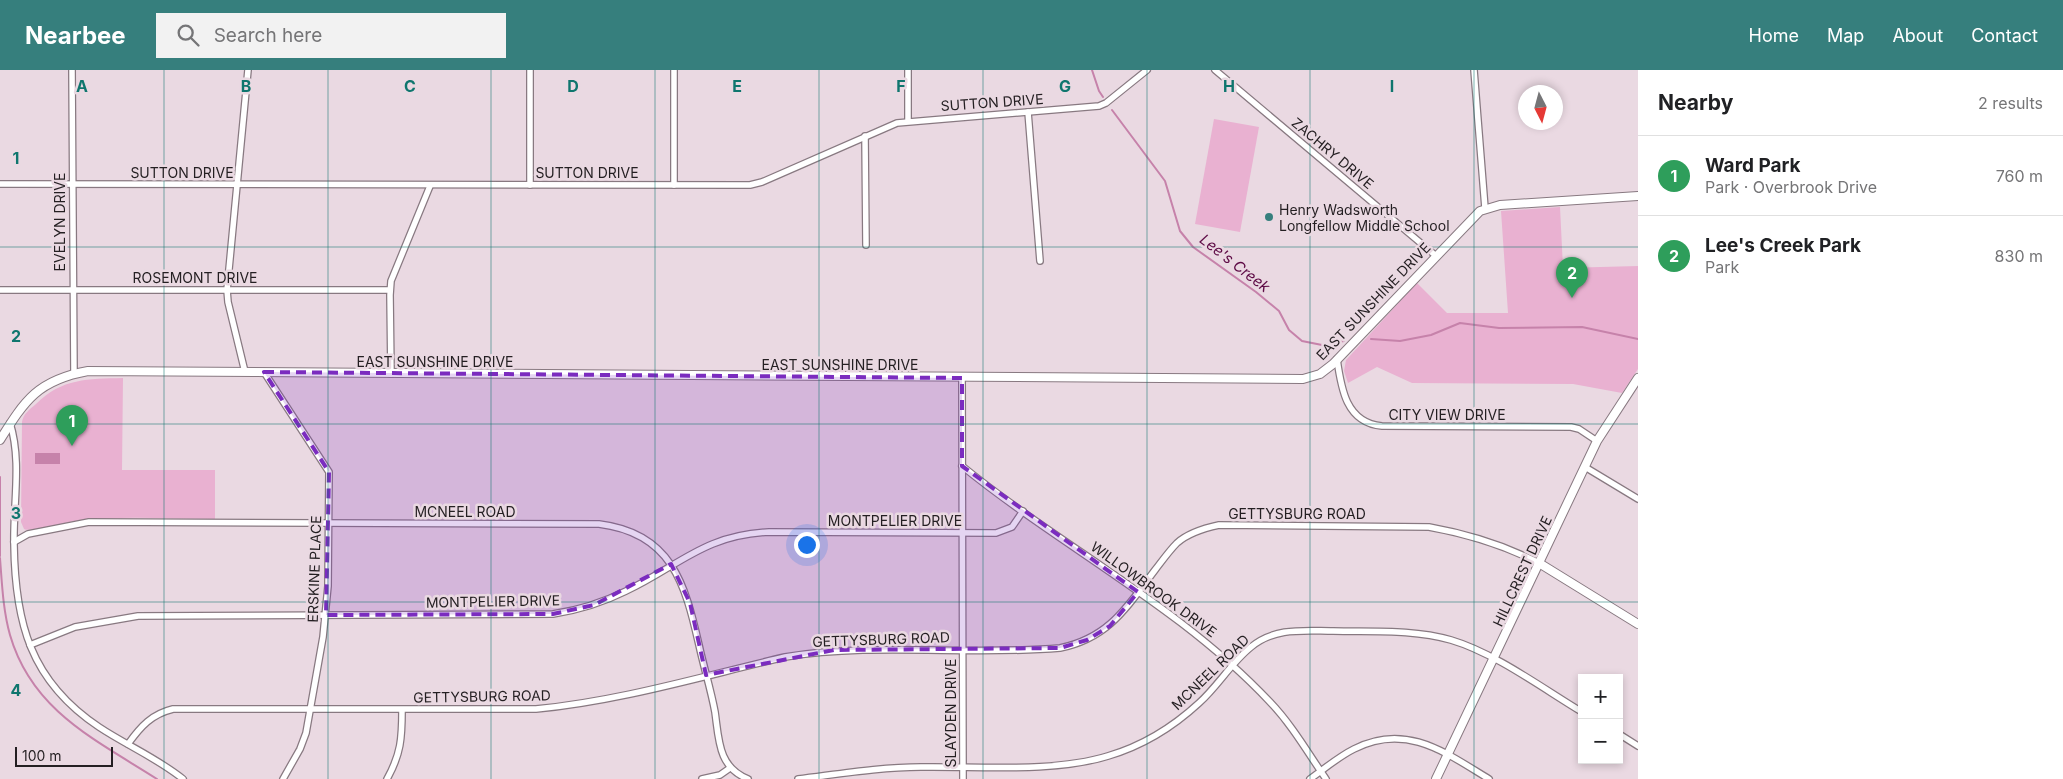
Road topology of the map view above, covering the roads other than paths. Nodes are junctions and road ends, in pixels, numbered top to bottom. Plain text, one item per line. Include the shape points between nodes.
1 (72, 70) edge
2 (248, 70) edge
3 (530, 70) edge
4 (674, 70) edge
5 (908, 70) edge
6 (1147, 70) edge
7 (1215, 70) edge
8 (1474, 70) edge
9 (1028, 112) junction
10 (908, 121) junction
11 (865, 136) junction
12 (0, 184) edge
13 (72, 184) junction
14 (237, 185) junction
15 (530, 185) junction
16 (674, 185) junction
17 (430, 186) junction
18 (1638, 196) edge
19 (1485, 208) junction
20 (866, 245) dead end
21 (1435, 256) junction
22 (1040, 261) dead end
23 (0, 290) edge
24 (72, 290) junction
25 (227, 290) junction
26 (390, 290) junction
27 (1337, 359) junction
28 (245, 372) junction
29 (264, 372) junction
30 (74, 374) junction
31 (391, 374) junction
32 (962, 378) junction
33 (1638, 378) edge
34 (10, 423) junction
35 (0, 440) edge
36 (1597, 440) junction
37 (962, 466) junction
38 (1585, 467) junction
39 (1638, 499) edge
40 (1024, 511) junction
41 (328, 524) junction
42 (962, 533) junction
43 (14, 542) junction
44 (1539, 563) junction
45 (671, 564) junction
46 (1138, 592) junction
47 (326, 615) junction
48 (1638, 624) edge
49 (30, 645) junction
50 (962, 650) junction
51 (1494, 658) junction
52 (1233, 666) junction
53 (706, 675) junction
54 (311, 709) junction
55 (402, 710) junction
56 (1578, 710) edge
57 (1623, 737) edge
58 (128, 744) junction
59 (1638, 746) edge
60 (1448, 754) junction
61 (963, 766) junction
62 (730, 768) junction
63 (1321, 771) junction
64 (183, 779) edge
65 (283, 779) edge
66 (387, 779) edge
67 (702, 779) edge
68 (748, 779) edge
69 (798, 779) edge
70 (963, 779) edge
71 (1310, 779) edge
72 (1326, 779) edge
73 (1436, 779) edge
74 (1489, 779) edge

1 - 13 street, EVELYN DRIVE
2 - 14 street
3 - 15 street
4 - 16 street
5 - 10 street
6 - 9 street, SUTTON DRIVE via 1099,106
7 - 21 street, ZACHRY DRIVE
8 - 19 street
9 - 10 street, SUTTON DRIVE
9 - 22 street
10 - 11 street, SUTTON DRIVE
11 - 16 street, SUTTON DRIVE via 757,184
11 - 20 street
12 - 13 street, SUTTON DRIVE
13 - 14 street, SUTTON DRIVE
13 - 24 street, EVELYN DRIVE
14 - 17 street, SUTTON DRIVE
14 - 25 street
15 - 16 street, SUTTON DRIVE
15 - 17 street, SUTTON DRIVE
17 - 26 street via 394,272
18 - 19 street
19 - 21 street, EAST SUNSHINE DRIVE via 1475,214
21 - 27 street, EAST SUNSHINE DRIVE
23 - 24 street, ROSEMONT DRIVE
24 - 25 street, ROSEMONT DRIVE
24 - 30 street, EVELYN DRIVE
25 - 26 street, ROSEMONT DRIVE
25 - 28 street
26 - 31 street
27 - 32 street, EAST SUNSHINE DRIVE via 1320,374 1303,379
27 - 36 street, CITY VIEW DRIVE via 1341,388 1348,404 1366,422 1382,426 1572,427
28 - 29 street, EAST SUNSHINE DRIVE
28 - 30 street, EAST SUNSHINE DRIVE
29 - 31 street, EAST SUNSHINE DRIVE
29 - 41 street, ERSKINE PLACE via 329,472
30 - 34 street, EAST SUNSHINE DRIVE via 37,391 21,406
31 - 32 street, EAST SUNSHINE DRIVE
32 - 37 street, SLAYDEN DRIVE
33 - 36 street, HILLCREST DRIVE
34 - 35 street, EAST SUNSHINE DRIVE
34 - 43 street via 16,447
36 - 38 street, HILLCREST DRIVE
37 - 40 street, WILLOWBROOK DRIVE
37 - 42 street, SLAYDEN DRIVE
38 - 39 street
38 - 44 street, HILLCREST DRIVE
40 - 42 street, MONTPELIER DRIVE via 1012,527 1002,532
40 - 46 street, WILLOWBROOK DRIVE
41 - 43 street, MCNEEL ROAD via 89,522 28,534
41 - 45 street, MCNEEL ROAD via 599,524 620,528 640,537 658,549
41 - 47 street, ERSKINE PLACE
42 - 45 street, MONTPELIER DRIVE via 756,533 731,536
42 - 50 street, SLAYDEN DRIVE
43 - 49 street via 18,607
44 - 46 street, GETTYSBURG ROAD via 1490,541 1429,527 1231,524 1196,532 1178,542
44 - 48 street
44 - 51 street, HILLCREST DRIVE
45 - 47 street, MONTPELIER DRIVE via 626,591 594,605 553,614
45 - 53 street, MCNEEL ROAD via 688,598
46 - 50 street, GETTYSBURG ROAD via 1110,626 1074,646
46 - 52 street, WILLOWBROOK DRIVE
47 - 49 street, MONTPELIER DRIVE via 131,617 75,626
47 - 54 street, ERSKINE PLACE
49 - 58 street via 47,677 71,705
50 - 53 street, GETTYSBURG ROAD via 834,650 785,657
50 - 61 street, SLAYDEN DRIVE
51 - 52 street, MCNEEL ROAD via 1452,640 1416,633 1296,630 1263,639
51 - 56 street, MCNEEL ROAD
51 - 60 street, HILLCREST DRIVE
52 - 61 street, MCNEEL ROAD via 1200,702 1178,720 1129,749 1066,765
52 - 63 street, WILLOWBROOK DRIVE via 1272,704
53 - 55 street, GETTYSBURG ROAD via 575,706
53 - 62 street, MCNEEL ROAD via 720,750
54 - 55 street, GETTYSBURG ROAD
54 - 58 street, GETTYSBURG ROAD via 173,709 146,721
54 - 65 street, ERSKINE PLACE via 304,741
55 - 66 street via 399,752
57 - 59 street
58 - 64 street
60 - 63 street via 1414,740 1383,740 1352,750
60 - 73 street, HILLCREST DRIVE
60 - 74 street
61 - 69 street, MCNEEL ROAD via 907,767
61 - 70 street, SLAYDEN DRIVE
62 - 67 street via 720,775
62 - 68 street
63 - 71 street
63 - 72 street, WILLOWBROOK DRIVE

